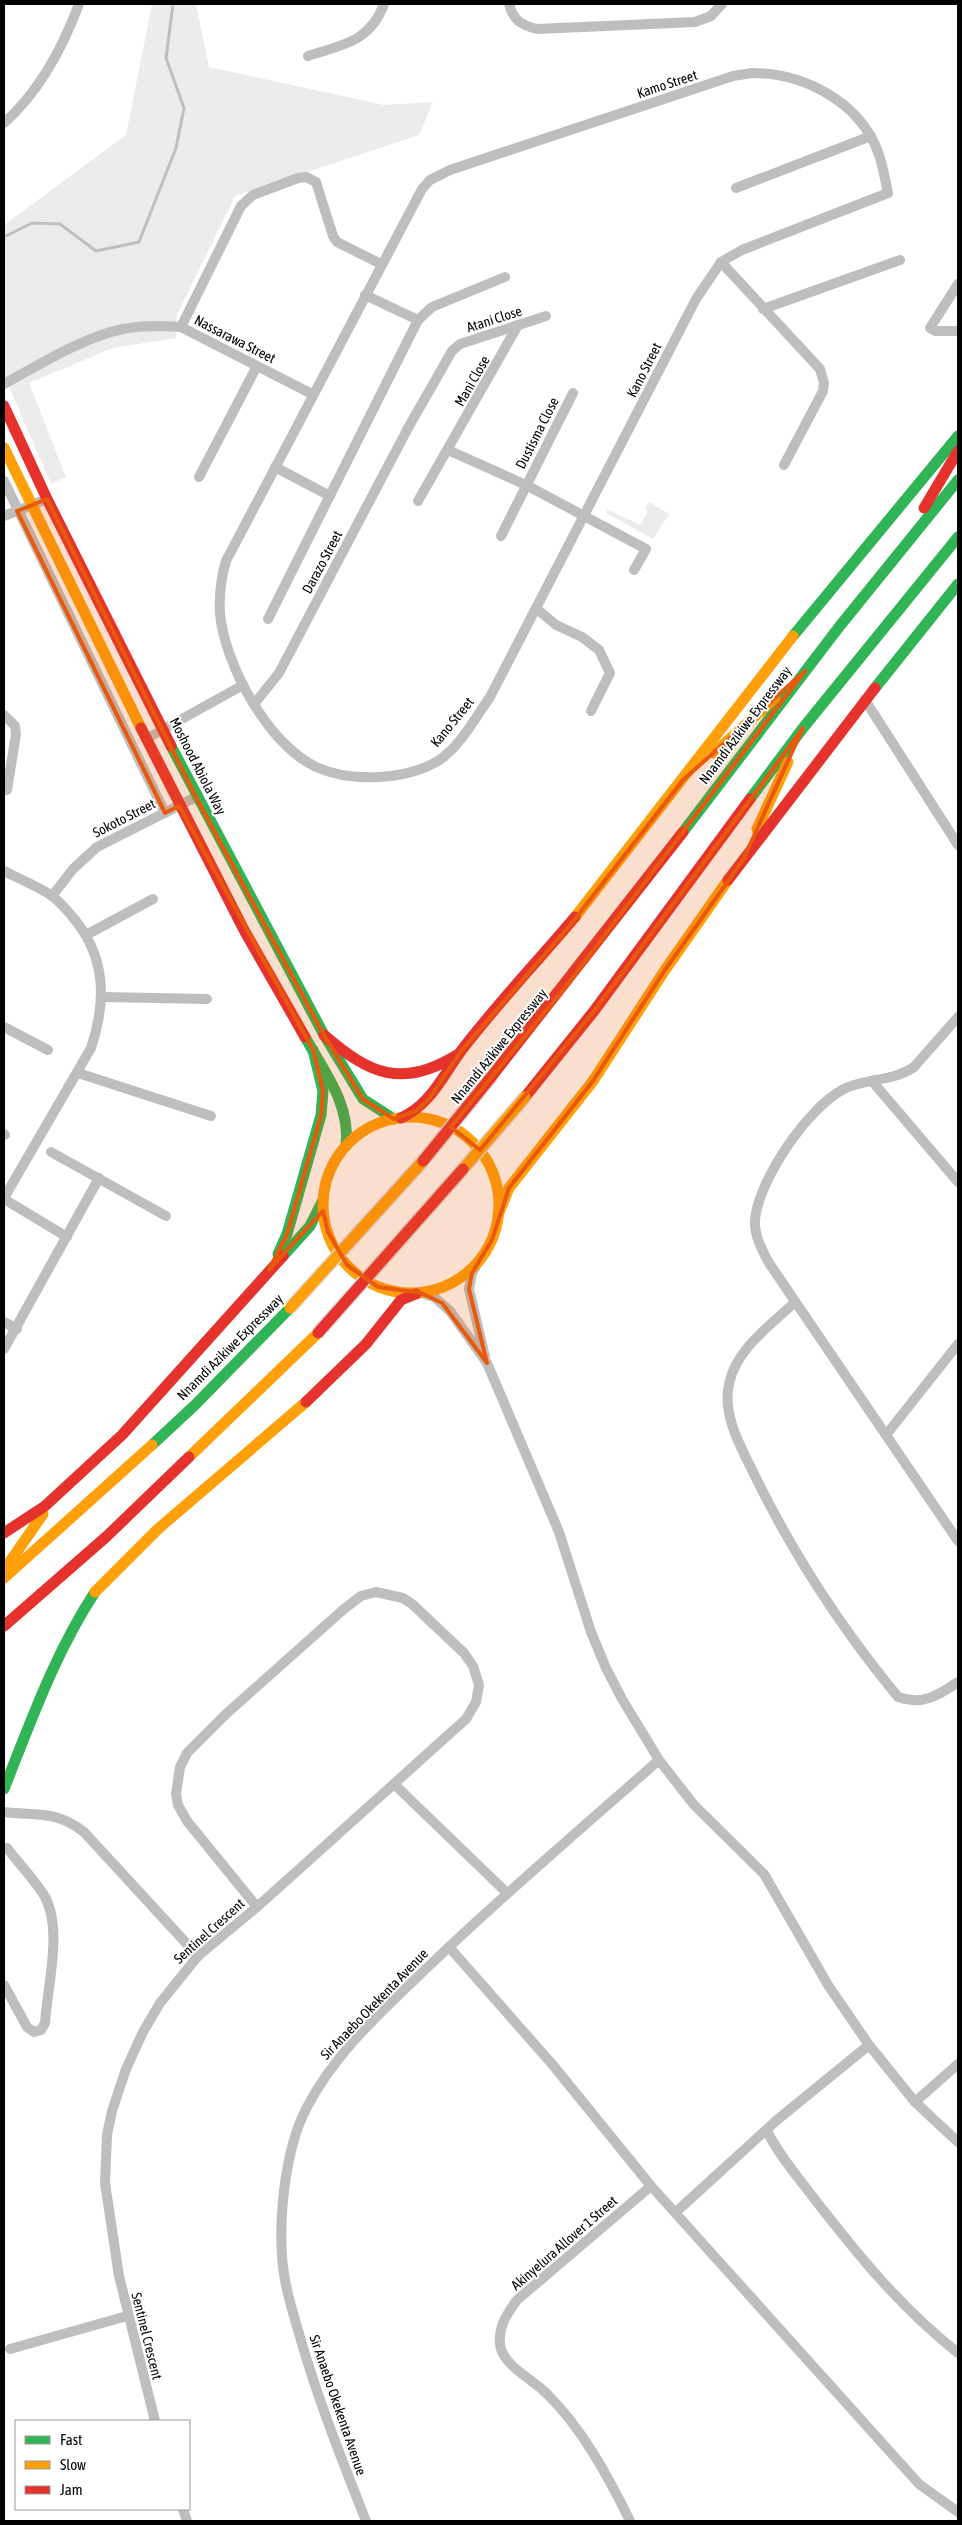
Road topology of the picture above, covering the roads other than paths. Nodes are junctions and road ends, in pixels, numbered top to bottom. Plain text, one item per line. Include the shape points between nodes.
1 (80, 4) edge
2 (384, 4) edge
3 (509, 4) edge
4 (722, 4) edge
5 (308, 56) dead end
6 (5, 120) edge
7 (871, 136) junction
8 (884, 176) joint
9 (736, 188) dead end
10 (422, 189) joint
11 (900, 260) dead end
12 (721, 262) junction
13 (382, 264) junction
14 (505, 277) dead end
15 (958, 284) edge
16 (365, 296) junction
17 (763, 309) junction
18 (546, 316) dead end
19 (418, 320) junction
20 (518, 325) junction
21 (181, 327) junction
22 (958, 331) edge
23 (257, 366) junction
24 (4, 384) edge
25 (573, 393) dead end
26 (312, 394) junction
27 (4, 406) edge
28 (408, 428) joint
29 (958, 436) edge
30 (4, 448) edge
31 (448, 450) junction
32 (958, 450) edge
33 (784, 465) dead end
34 (275, 467) junction
35 (200, 477) dead end
36 (958, 480) edge
37 (4, 481) edge
38 (526, 486) junction
39 (330, 496) junction
40 (47, 498) junction
41 (418, 501) dead end
42 (32, 505) junction
43 (17, 511) junction
44 (4, 516) edge
45 (585, 516) junction
46 (501, 536) dead end
47 (958, 537) edge
48 (898, 552) junction
49 (634, 570) dead end
50 (958, 584) edge
51 (537, 609) junction
52 (268, 619) dead end
53 (805, 671) junction
54 (243, 685) junction
55 (865, 700) junction
56 (255, 703) junction
57 (591, 711) dead end
58 (4, 715) edge
59 (803, 728) junction
60 (162, 730) junction
61 (146, 739) junction
62 (683, 780) junction
63 (7, 790) dead end
64 (196, 797) junction
65 (179, 806) junction
66 (165, 813) junction
67 (958, 845) edge
68 (744, 857) junction
69 (4, 872) edge
70 (52, 896) junction
71 (152, 899) dead end
72 (86, 936) junction
73 (102, 997) junction
74 (207, 1000) dead end
75 (958, 1017) edge
76 (4, 1027) edge
77 (324, 1035) junction
78 (48, 1050) dead end
79 (313, 1050) junction
80 (461, 1051) junction
81 (78, 1073) junction
82 (872, 1081) junction
83 (211, 1116) dead end
84 (397, 1118) junction
85 (346, 1146) junction
86 (51, 1152) dead end
87 (99, 1178) junction
88 (958, 1182) edge
89 (324, 1194) junction
90 (4, 1199) edge
91 (498, 1215) junction
92 (166, 1216) dead end
93 (68, 1237) junction
94 (479, 1261) junction
95 (269, 1270) junction
96 (418, 1293) junction
97 (795, 1302) junction
98 (4, 1322) edge
99 (17, 1329) junction
100 (958, 1344) edge
101 (4, 1349) edge
102 (487, 1363) junction
103 (886, 1435) junction
104 (61, 1492) junction
105 (4, 1533) edge
106 (958, 1541) edge
107 (4, 1571) edge
108 (4, 1578) edge
109 (4, 1626) edge
110 (958, 1682) edge
111 (659, 1760) junction
112 (394, 1784) junction
113 (4, 1789) edge
114 (4, 1812) edge
115 (7, 1848) dead end
116 (507, 1894) junction
117 (257, 1907) junction
118 (449, 1947) junction
119 (198, 1956) junction
120 (4, 1985) edge
121 (869, 2045) junction
122 (958, 2064) edge
123 (915, 2102) junction
124 (767, 2131) junction
125 (958, 2142) edge
126 (651, 2186) junction
127 (676, 2212) junction
128 (127, 2316) junction
129 (10, 2349) dead end
130 (958, 2353) edge
131 (155, 2420) edge
132 (958, 2512) edge
133 (366, 2521) edge
134 (630, 2521) edge

1 - 6 street via 67,37 48,68
2 - 5 street via 370,30 353,41
3 - 4 street via 512,16 523,26 537,29 695,22 711,16
7 - 8 street, Kamo Street
7 - 9 street
7 - 10 street, Kamo Street via 842,105 806,82 772,73 752,73 733,76 450,170 430,180
8 - 12 street, Kano Street via 888,193 742,250
10 - 13 street, Kano Street
11 - 17 street
12 - 17 street
12 - 45 street, Kano Street via 696,299
13 - 16 street, Kano Street
13 - 21 street via 337,242 316,182 306,177 298,178 254,195 241,206
14 - 19 street via 432,307
15 - 22 street via 930,328
16 - 19 street
16 - 26 street, Kano Street
17 - 33 street via 820,369 824,383 823,391
18 - 20 street, Atani Close
19 - 39 street
20 - 28 street, Atani Close via 460,344 452,351
20 - 31 street, Mani Close
21 - 23 street, Nassarawa Street
21 - 24 street, Nassarawa Street via 120,329 51,358
23 - 26 street, Nassarawa Street
23 - 35 street
25 - 38 street, Dustisma Close
26 - 34 street, Kano Street
27 - 40 main road, Moshood Abiola Way
28 - 56 street, Darazo Street via 279,673
29 - 62 main road, Nnamdi Azikiwe Expressway via 798,630
30 - 42 main road
31 - 38 street
31 - 41 street, Mani Close
32 - 48 main road
34 - 39 street
34 - 54 street, Kano Street via 226,561 221,577 223,632
36 - 48 main road, Nnamdi Azikiwe Expressway
37 - 43 street
38 - 45 street
38 - 46 street
39 - 52 street
40 - 42 street
40 - 60 main road, Moshood Abiola Way
42 - 43 street
42 - 61 main road
43 - 44 street
43 - 66 street
45 - 49 street via 646,549
45 - 51 street, Kano Street
47 - 59 main road
48 - 53 main road, Nnamdi Azikiwe Expressway
50 - 55 main road
51 - 56 street, Kano Street via 490,696 461,739 438,761 418,770 366,778 340,775 316,766 292,750 273,730
51 - 57 street via 556,625 582,637 599,650 610,673
53 - 62 main road
53 - 108 main road, Nnamdi Azikiwe Expressway, bridge via 568,985 432,1151 290,1308 195,1405
54 - 56 street, Kano Street
54 - 60 street
55 - 67 street
55 - 68 main road
58 - 63 street via 14,726 16,734
59 - 68 main road
59 - 109 main road, bridge via 594,1010 525,1097 420,1219 318,1333 106,1537
60 - 61 street
60 - 64 main road, Moshood Abiola Way
61 - 65 main road
62 - 80 main road, Nnamdi Azikiwe Expressway via 571,924
64 - 65 street, Sokoto Street
64 - 77 main road, Moshood Abiola Way
65 - 66 street, Sokoto Street
65 - 79 main road via 244,930
66 - 70 street, Sokoto Street via 92,851
68 - 91 main road via 593,1081 509,1188
69 - 70 street
70 - 72 street via 79,923
71 - 72 street
72 - 73 street via 100,974
73 - 74 street
73 - 81 street via 100,1023
75 - 82 street via 914,1067 905,1073
76 - 78 street
77 - 80 main road via 360,1064 385,1073 420,1072 447,1062
77 - 84 main road, Moshood Abiola Way via 363,1099
79 - 85 main road via 344,1110 348,1129
79 - 95 main road via 323,1091 320,1121 287,1234
80 - 84 main road, Nnamdi Azikiwe Expressway via 422,1106
81 - 83 street
81 - 90 street
82 - 88 street
82 - 97 street via 844,1089 822,1106 792,1141 760,1196 756,1234 769,1263
84 - 85 main road via 376,1124
84 - 91 main road via 445,1124 464,1135 481,1151 492,1171 498,1192
85 - 89 main road via 328,1177
86 - 87 street
87 - 92 street
87 - 93 street
89 - 95 main road, Nnamdi Azikiwe Expressway via 310,1226
89 - 96 main road via 328,1232 335,1250 347,1266 378,1287
90 - 93 street
91 - 94 main road via 492,1240
93 - 99 street
94 - 96 main road via 443,1288
94 - 102 street via 472,1273 469,1290
95 - 104 main road, Nnamdi Azikiwe Expressway via 150,1406
96 - 102 street via 434,1298 450,1311
96 - 113 main road via 401,1300 366,1344 323,1387 158,1529 95,1592 74,1624 44,1687
97 - 103 street
97 - 110 street via 745,1350 732,1372 728,1406 741,1447 775,1518 814,1583 898,1698 910,1702 924,1700
98 - 99 street
99 - 101 street
100 - 103 street
102 - 111 street via 553,1517 606,1668
103 - 106 street
104 - 105 main road via 21,1524
104 - 107 main road
111 - 116 street, Sir Anaebo Okekenta Avenue
111 - 121 street via 694,1805 764,1874 828,1985
112 - 116 street
112 - 117 street, Sentinel Crescent
112 - 117 street, Sentinel Crescent via 466,1719 476,1702 479,1685 473,1666 464,1653 412,1604 403,1598 376,1592 361,1596 344,1609 205,1734 187,1753 180,1767 176,1794 178,1805 187,1821
114 - 119 street via 59,1816 71,1821
115 - 120 street via 46,1898 52,1924 52,1961 45,2023 41,2030 34,2032 27,2027
116 - 118 street, Sir Anaebo Okekenta Avenue
117 - 119 street, Sentinel Crescent
118 - 126 street via 552,2064
118 - 133 street, Sir Anaebo Okekenta Avenue via 394,1999 327,2073 304,2112 286,2177 282,2247 289,2300 327,2420
119 - 128 street, Sentinel Crescent via 160,2003 143,2032 120,2084 107,2136 105,2182
121 - 123 street
121 - 124 street
122 - 123 street
123 - 125 street
124 - 127 street
124 - 130 street via 784,2159 870,2270 901,2304
126 - 127 street
126 - 134 street, Akinyelura Allover 1 Street via 517,2300 505,2317 499,2334 502,2350 509,2362 546,2393 590,2450
127 - 132 street via 919,2484
128 - 129 street
128 - 131 street, Sentinel Crescent

